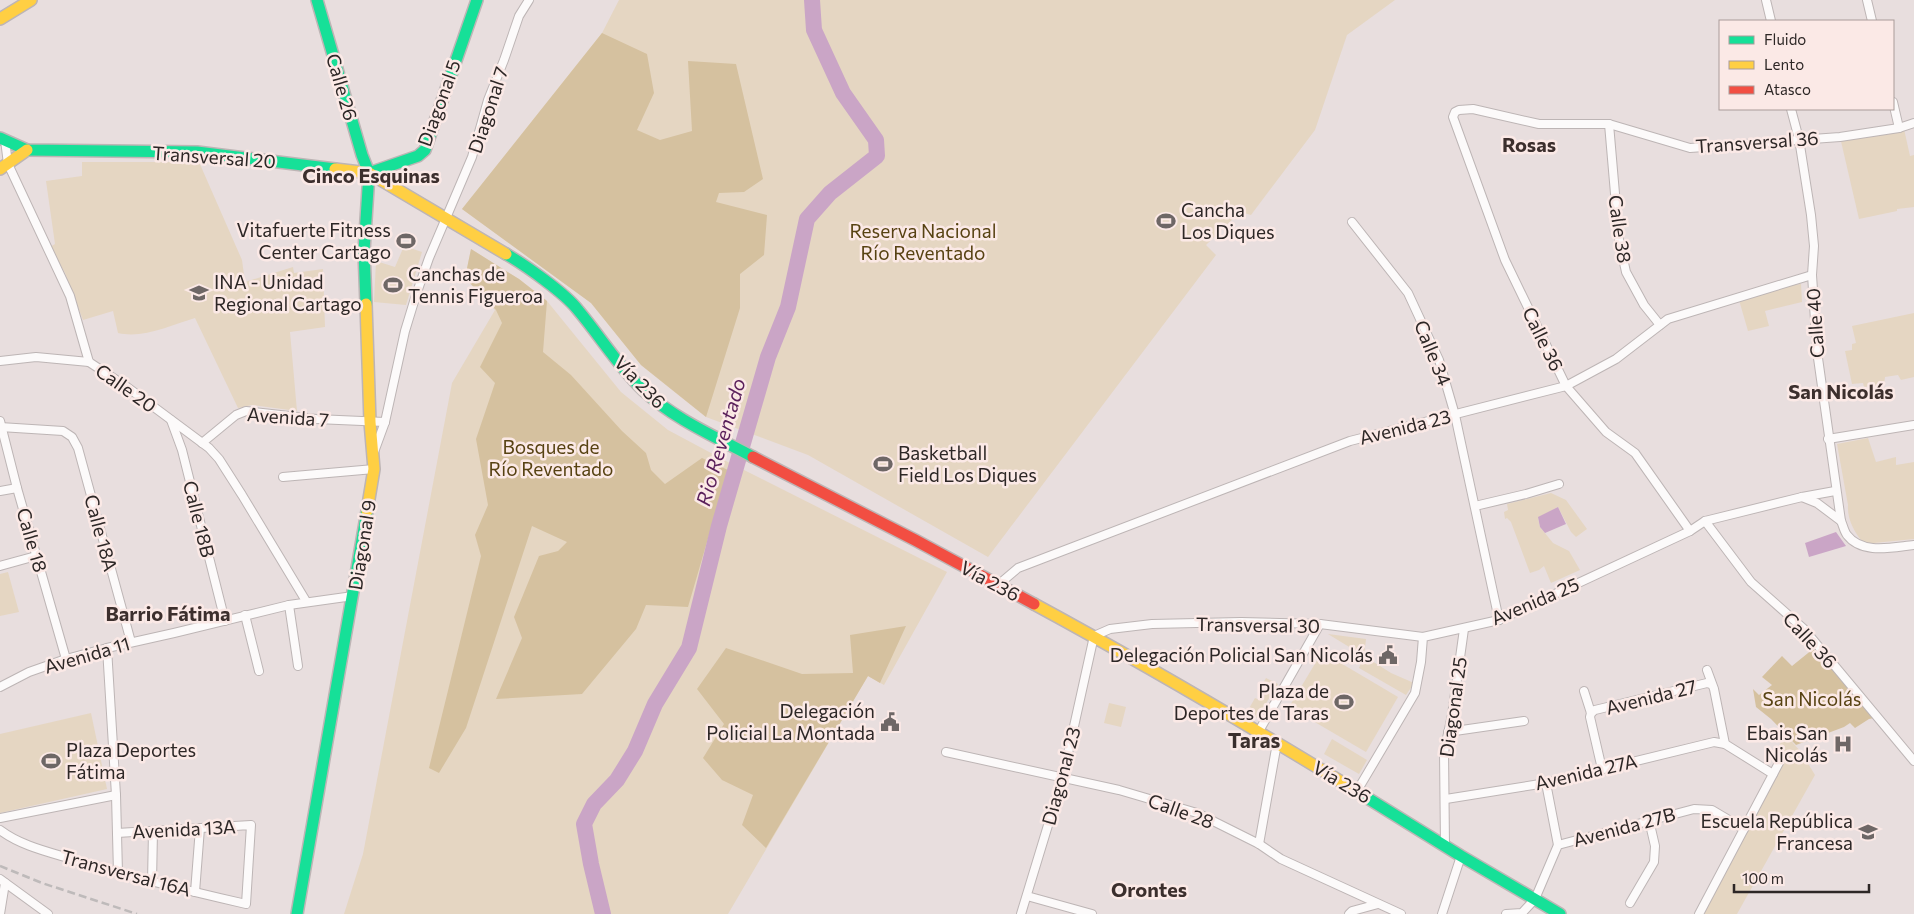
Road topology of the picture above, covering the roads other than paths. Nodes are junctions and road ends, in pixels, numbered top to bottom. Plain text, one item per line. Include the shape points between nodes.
1 (31, 0) edge
2 (317, 0) edge
3 (477, 0) edge
4 (529, 0) edge
5 (1766, 0) edge
6 (1867, 0) edge
7 (0, 19) edge
8 (1771, 20) edge
9 (1872, 20) edge
10 (1894, 106) edge
11 (1792, 110) edge
12 (1455, 112) joint
13 (1914, 123) edge
14 (1609, 124) junction
15 (1899, 128) junction
16 (3, 139) edge
17 (1798, 139) junction
18 (27, 150) junction
19 (4, 166) edge
20 (369, 173) junction
21 (446, 220) junction
22 (1352, 222) dead end
23 (1812, 275) junction
24 (1660, 325) junction
25 (0, 361) edge
26 (89, 362) junction
27 (1566, 386) junction
28 (1455, 415) junction
29 (170, 418) junction
30 (370, 422) junction
31 (385, 422) junction
32 (1, 425) edge
33 (1914, 425) edge
34 (1828, 439) junction
35 (202, 444) junction
36 (374, 452) junction
37 (374, 469) junction
38 (284, 477) dead end
39 (1559, 484) dead end
40 (16, 488) junction
41 (1835, 491) junction
42 (0, 492) edge
43 (1802, 497) junction
44 (1475, 506) junction
45 (1705, 521) junction
46 (1841, 521) junction
47 (1690, 531) junction
48 (1914, 545) edge
49 (36, 556) junction
50 (0, 566) edge
51 (998, 585) junction
52 (354, 596) junction
53 (306, 601) junction
54 (289, 604) junction
55 (245, 615) junction
56 (1499, 620) junction
57 (225, 621) junction
58 (1320, 624) junction
59 (1464, 629) junction
60 (1094, 636) junction
61 (1424, 636) junction
62 (131, 642) junction
63 (107, 648) junction
64 (66, 658) junction
65 (298, 666) dead end
66 (1707, 670) dead end
67 (259, 672) dead end
68 (1711, 684) junction
69 (0, 687) edge
70 (1584, 692) dead end
71 (1591, 713) junction
72 (1524, 721) dead end
73 (1259, 731) junction
74 (1448, 732) junction
75 (1277, 743) junction
76 (1725, 744) junction
77 (946, 752) dead end
78 (1780, 761) dead end
79 (1914, 761) edge
80 (1602, 769) junction
81 (1773, 774) junction
82 (1063, 776) junction
83 (1546, 783) junction
84 (1357, 791) junction
85 (116, 795) junction
86 (1446, 799) junction
87 (0, 818) edge
88 (1649, 820) junction
89 (200, 828) junction
90 (1744, 829) junction
91 (0, 830) edge
92 (153, 831) junction
93 (117, 832) junction
94 (1259, 844) junction
95 (1558, 844) junction
96 (1445, 846) junction
97 (1461, 856) junction
98 (118, 873) junction
99 (2, 881) edge
100 (152, 882) junction
101 (195, 892) junction
102 (1027, 896) junction
103 (1535, 899) junction
104 (1630, 903) dead end
105 (246, 904) joint
106 (1378, 904) junction
107 (45, 913) edge
108 (0, 914) edge
109 (297, 914) edge
110 (1021, 914) edge
111 (1092, 914) edge
112 (1349, 914) edge
113 (1400, 914) edge
114 (1442, 914) edge
115 (1506, 914) edge
116 (1560, 914) edge
117 (1698, 914) edge

1 - 7 main road
2 - 20 main road, Calle 26
3 - 20 main road, Diagonal 5 via 425,150 418,156
4 - 21 street, Diagonal 7 via 519,16 488,100 472,157
5 - 8 street
6 - 9 street
10 - 15 street
11 - 17 street, Calle 40
12 - 14 street, Transversal 36 via 1473,109 1539,124
12 - 27 street, Calle 36 via 1453,117 1505,260
13 - 15 street, Transversal 36
14 - 17 street, Transversal 36 via 1690,148
14 - 24 street, Calle 38 via 1619,240 1626,272 1644,305
15 - 17 street, Transversal 36
16 - 18 main road, Transversal 20
16 - 19 street, Calle 20
17 - 23 street, Calle 40 via 1811,215
18 - 19 main road
18 - 20 main road, Transversal 20 via 197,152
19 - 26 street, Calle 20 via 70,296
20 - 21 main road, Transversal 20
20 - 30 main road, Diagonal 9 via 364,251
21 - 31 street, Diagonal 7 via 404,331
21 - 51 main road, Vía 236 via 511,257 564,296 642,389 665,409
22 - 28 street, Calle 34 via 1408,293 1439,360
23 - 24 street, Avenida 23 via 1668,319
23 - 34 street, Calle 40
24 - 27 street, Avenida 23 via 1616,359
25 - 26 street via 36,357
26 - 29 street, Calle 20
27 - 28 street, Avenida 23
27 - 47 street, Calle 36 via 1606,432 1635,453
28 - 44 street, Calle 34
28 - 51 street, Avenida 23 via 1350,441 1018,568
29 - 35 street, Calle 20
29 - 57 street, Calle 18B via 182,450
30 - 31 street, Avenida 7
30 - 35 street, Avenida 7 via 246,411 236,415
30 - 36 main road, Diagonal 9
31 - 36 street, Diagonal 7
32 - 40 street, Calle 18
32 - 62 street, Calle 18A via 62,431 72,437 78,448
33 - 34 street
34 - 41 street, Calle 40
35 - 53 street, Calle 20 via 227,471
36 - 37 main road, Diagonal 9
37 - 38 street
37 - 52 main road, Diagonal 9
39 - 44 street
40 - 42 street
40 - 49 street, Calle 18
41 - 43 street, Avenida 25
41 - 46 street, Calle 40
43 - 45 street, Avenida 25
43 - 46 street via 1817,503
44 - 56 street, Calle 34
45 - 47 street, Avenida 25
45 - 79 street, Calle 36 via 1752,582 1804,629
46 - 48 street, Calle 40 via 1848,536 1865,548
47 - 56 street, Avenida 25
49 - 50 street
49 - 64 street, Calle 18
51 - 60 main road, Vía 236
52 - 53 street, Avenida 11
52 - 109 main road, Diagonal 9
53 - 54 street, Avenida 11
54 - 55 street, Avenida 11
54 - 65 street
55 - 57 street, Avenida 11
55 - 67 street
56 - 59 street, Avenida 25
57 - 62 street, Avenida 11
58 - 60 street, Transversal 30 via 1152,624 1110,629
58 - 61 street, Transversal 30
58 - 73 street
59 - 61 street, Avenida 25
59 - 74 street, Diagonal 25
60 - 73 main road, Vía 236
60 - 82 street, Diagonal 23
61 - 84 street via 1415,694
62 - 63 street, Avenida 11
63 - 64 street, Avenida 11
63 - 85 street
64 - 69 street, Avenida 11
66 - 68 street
68 - 71 street, Avenida 27
68 - 76 street
70 - 71 street
71 - 80 street
72 - 74 street
73 - 75 main road, Vía 236
74 - 86 street, Diagonal 25 via 1444,752
75 - 84 main road, Vía 236
75 - 94 street
76 - 80 street, Avenida 27A via 1714,742
76 - 81 street
77 - 82 street, Calle 28
78 - 81 street
80 - 83 street, Avenida 27A
81 - 90 street
82 - 94 street, Calle 28 via 1197,813
82 - 102 street, Diagonal 23
83 - 86 street, Avenida 27A
83 - 95 street
84 - 96 main road, Vía 236
85 - 87 street
85 - 93 street
86 - 96 street, Diagonal 25
88 - 90 street, Avenida 27B via 1694,809 1712,810
88 - 95 street, Avenida 27B
88 - 104 street via 1655,846 1654,862
89 - 92 street, Avenida 13A
89 - 101 street
89 - 105 street, Avenida 13A via 251,825
90 - 117 street
91 - 98 street, Transversal 16A via 35,848
92 - 93 street, Avenida 13A
92 - 100 street
93 - 98 street
94 - 106 street, Calle 28 via 1281,859
95 - 103 street, Avenida 27B
96 - 97 main road, Vía 236
97 - 103 main road, Vía 236
97 - 114 street
98 - 100 street, Transversal 16A
99 - 107 street
99 - 108 street
100 - 101 street, Transversal 16A
101 - 105 street, Transversal 16A
102 - 110 street, Diagonal 23
102 - 111 street
103 - 115 street via 1522,912
103 - 116 main road, Vía 236
106 - 112 street
106 - 113 street, Calle 28

